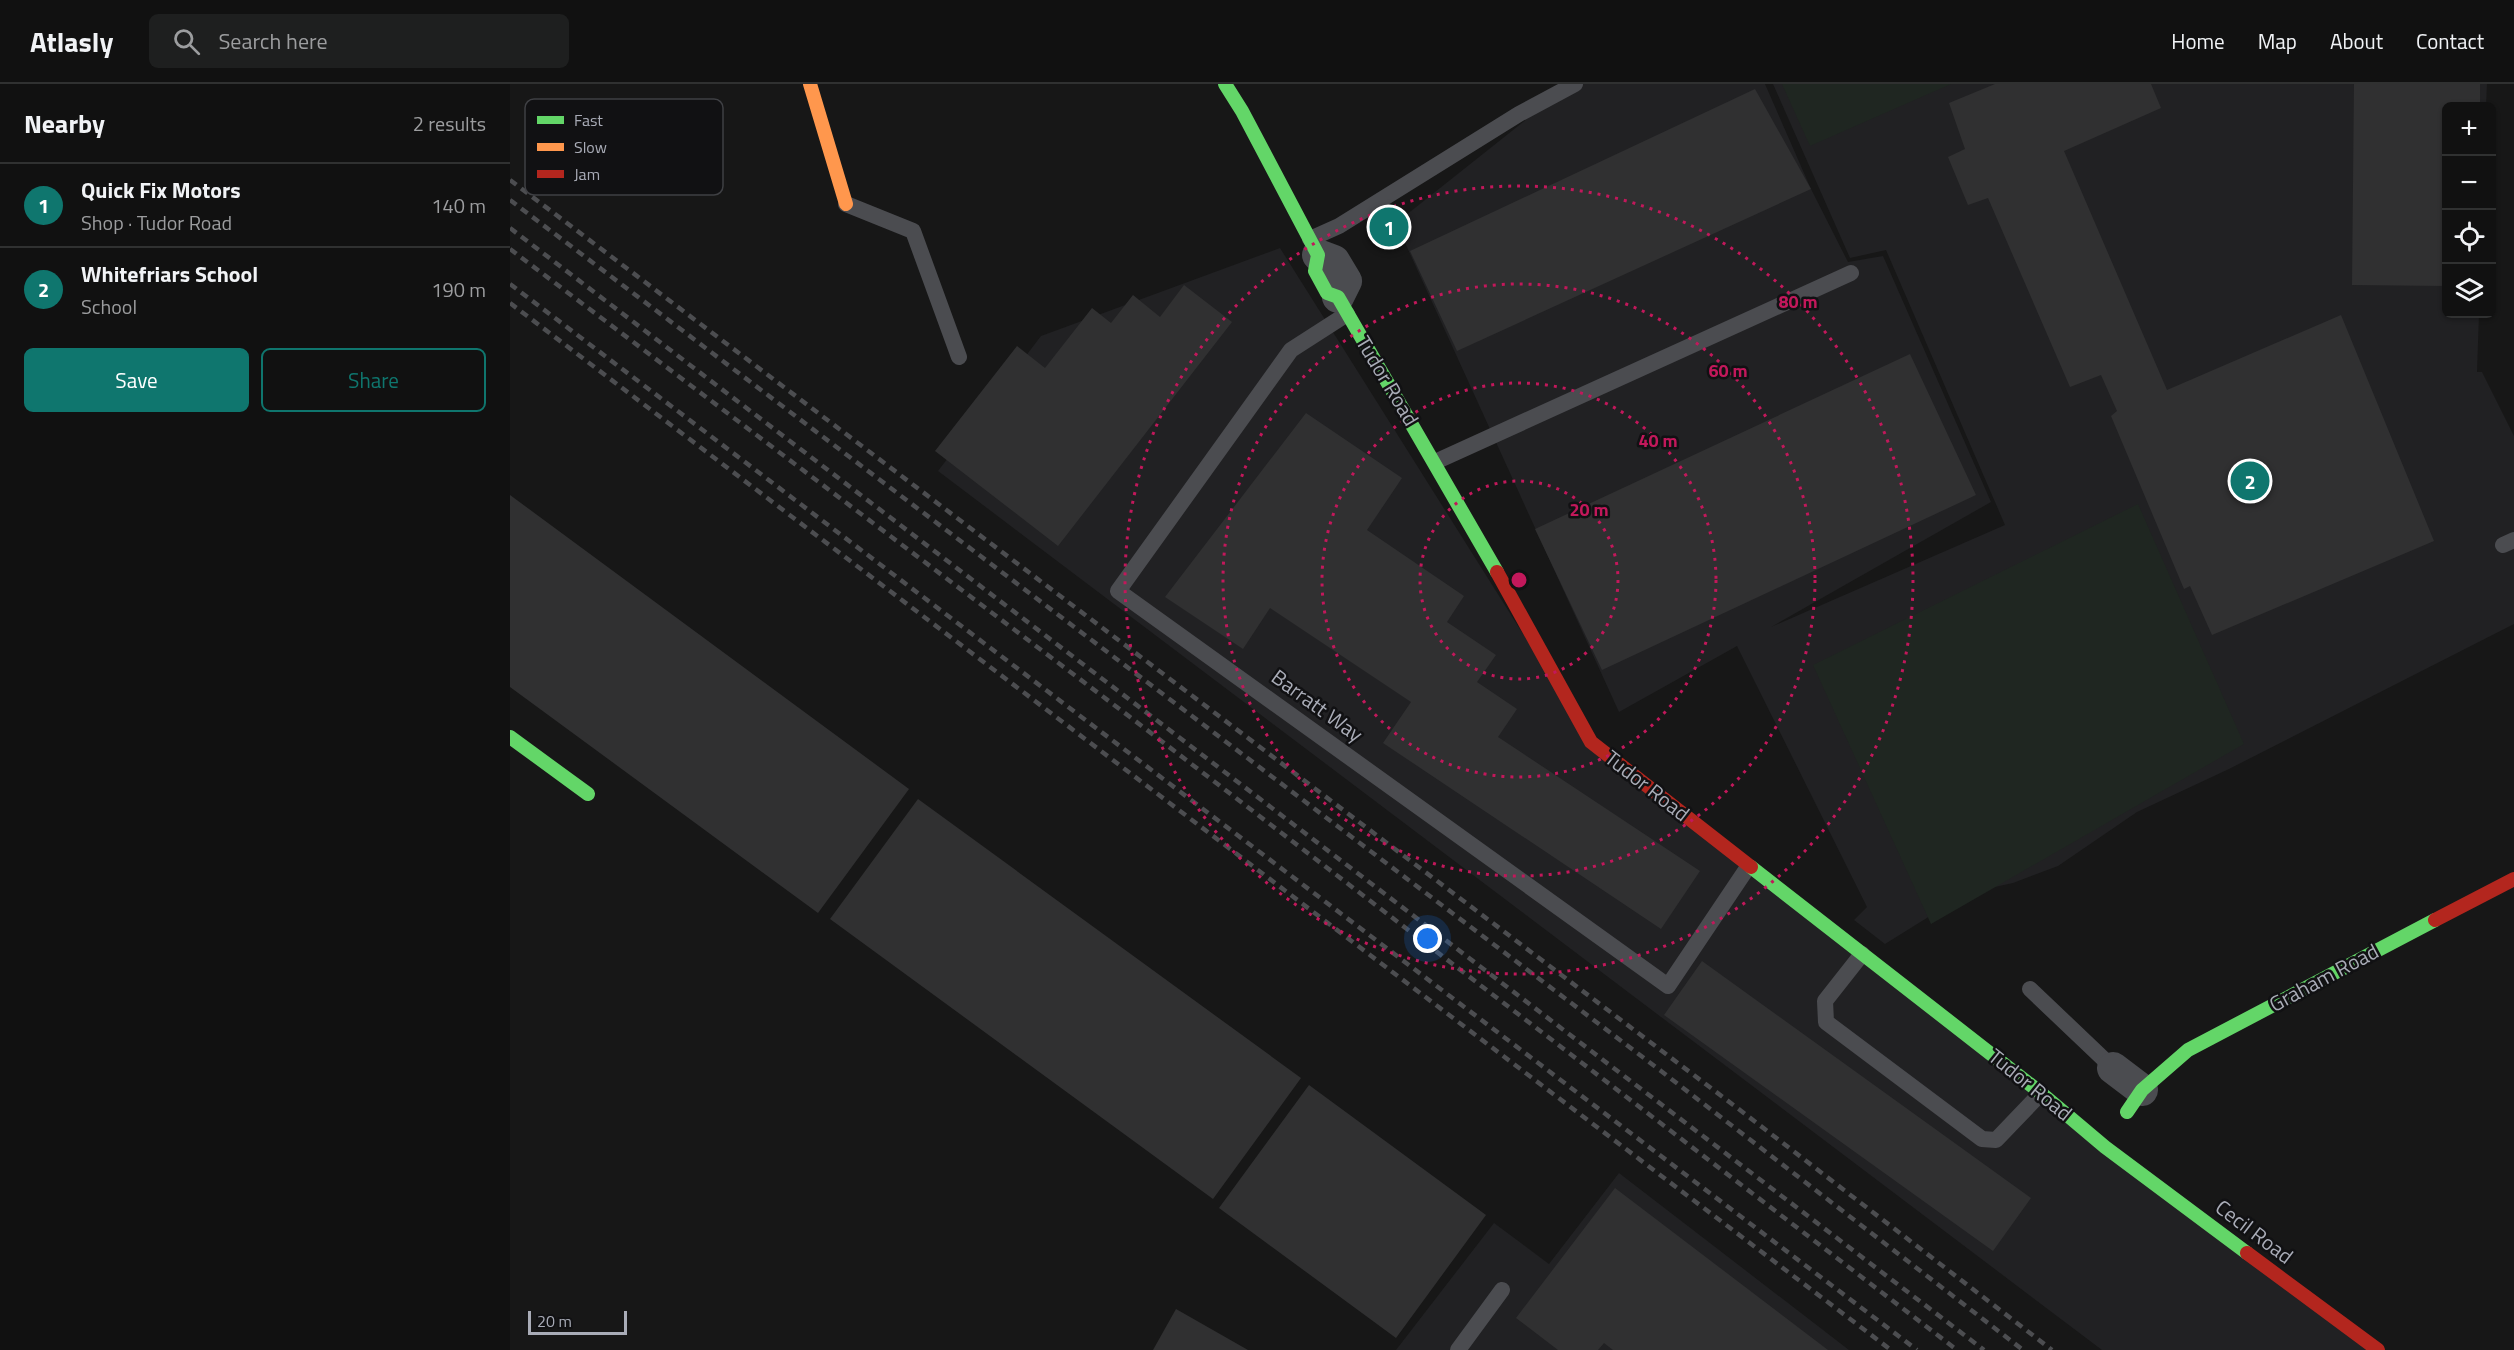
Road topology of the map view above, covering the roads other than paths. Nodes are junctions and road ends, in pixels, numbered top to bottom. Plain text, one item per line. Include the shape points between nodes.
1 (810, 84) edge
2 (1225, 84) edge
3 (1575, 84) edge
4 (846, 204) joint
5 (1314, 247) junction
6 (1851, 273) dead end
7 (1342, 306) junction
8 (959, 357) dead end
9 (1435, 462) junction
10 (510, 738) edge
11 (588, 794) dead end
12 (1749, 867) junction
13 (2514, 879) edge
14 (1862, 954) junction
15 (2030, 989) dead end
16 (2113, 1068) joint
17 (2041, 1093) junction
18 (2135, 1101) joint
19 (2105, 1147) joint
20 (1502, 1290) dead end
21 (1458, 1350) edge
22 (2378, 1350) edge

1 - 4 street
2 - 5 street
3 - 5 lane via 1519,114 1339,226
4 - 8 lane via 913,231
5 - 7 street via 1334,261 1346,281
6 - 9 lane
7 - 9 street, Tudor Road
7 - 12 lane, Barratt Way via 1291,350 1118,591 1668,986
9 - 12 street, Tudor Road via 1591,742
10 - 11 street
12 - 14 street, Tudor Road
13 - 18 street, Graham Road via 2188,1050
14 - 17 street, Tudor Road
14 - 17 lane via 1825,1001 1826,1022 1982,1139 1996,1140
15 - 16 lane
16 - 18 street, Graham Road
17 - 19 street, Tudor Road
19 - 22 street, Cecil Road
20 - 21 lane

